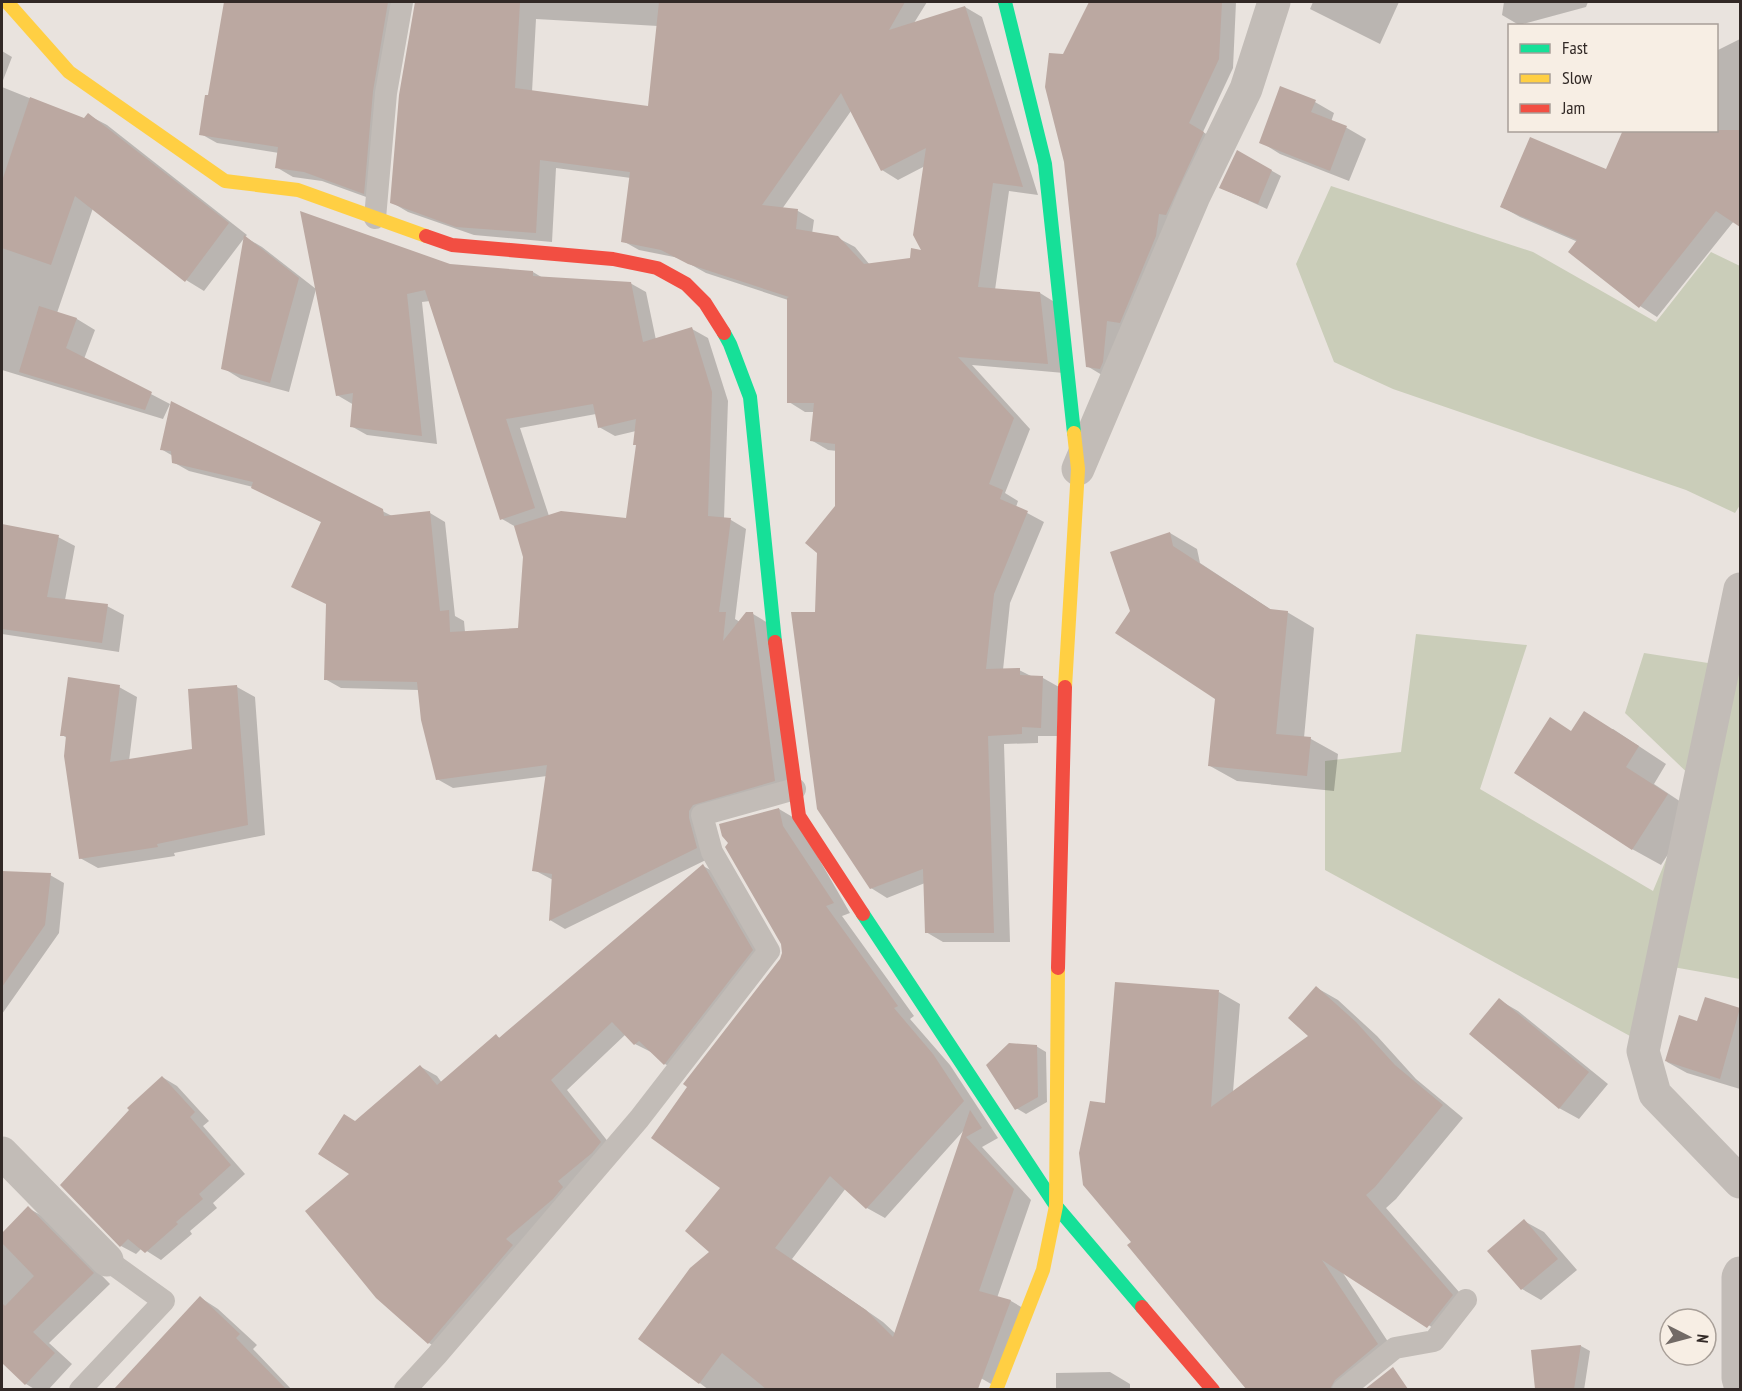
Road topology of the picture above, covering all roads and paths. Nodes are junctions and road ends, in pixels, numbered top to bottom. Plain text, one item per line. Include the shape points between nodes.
1 (7, 2) edge
2 (402, 2) edge
3 (1005, 2) edge
4 (1274, 2) edge
5 (375, 218) junction
6 (1078, 469) junction
7 (1740, 589) edge
8 (795, 789) junction
9 (2, 1153) edge
10 (1740, 1182) edge
11 (1056, 1206) junction
12 (107, 1260) joint
13 (1740, 1274) edge
14 (1466, 1300) dead end
15 (1740, 1385) edge
16 (80, 1389) edge
17 (405, 1389) edge
18 (996, 1389) edge
19 (1213, 1389) edge
20 (1343, 1389) edge

1 - 5 street via 69,72 225,181 298,190
2 - 5 lane via 386,93
3 - 6 street via 1045,164
4 - 6 street via 1246,89 1194,196
5 - 8 street via 452,245 613,259 657,268 686,284 705,303 730,344 750,397 776,653
6 - 11 street via 1064,700
7 - 10 street via 1643,1051 1655,1094
8 - 11 street via 799,816
8 - 17 lane via 702,815 712,852 769,951 639,1119
9 - 12 street
11 - 18 street via 1043,1270
11 - 19 street
12 - 16 lane via 164,1301
13 - 15 street
14 - 20 lane via 1434,1341 1395,1348

